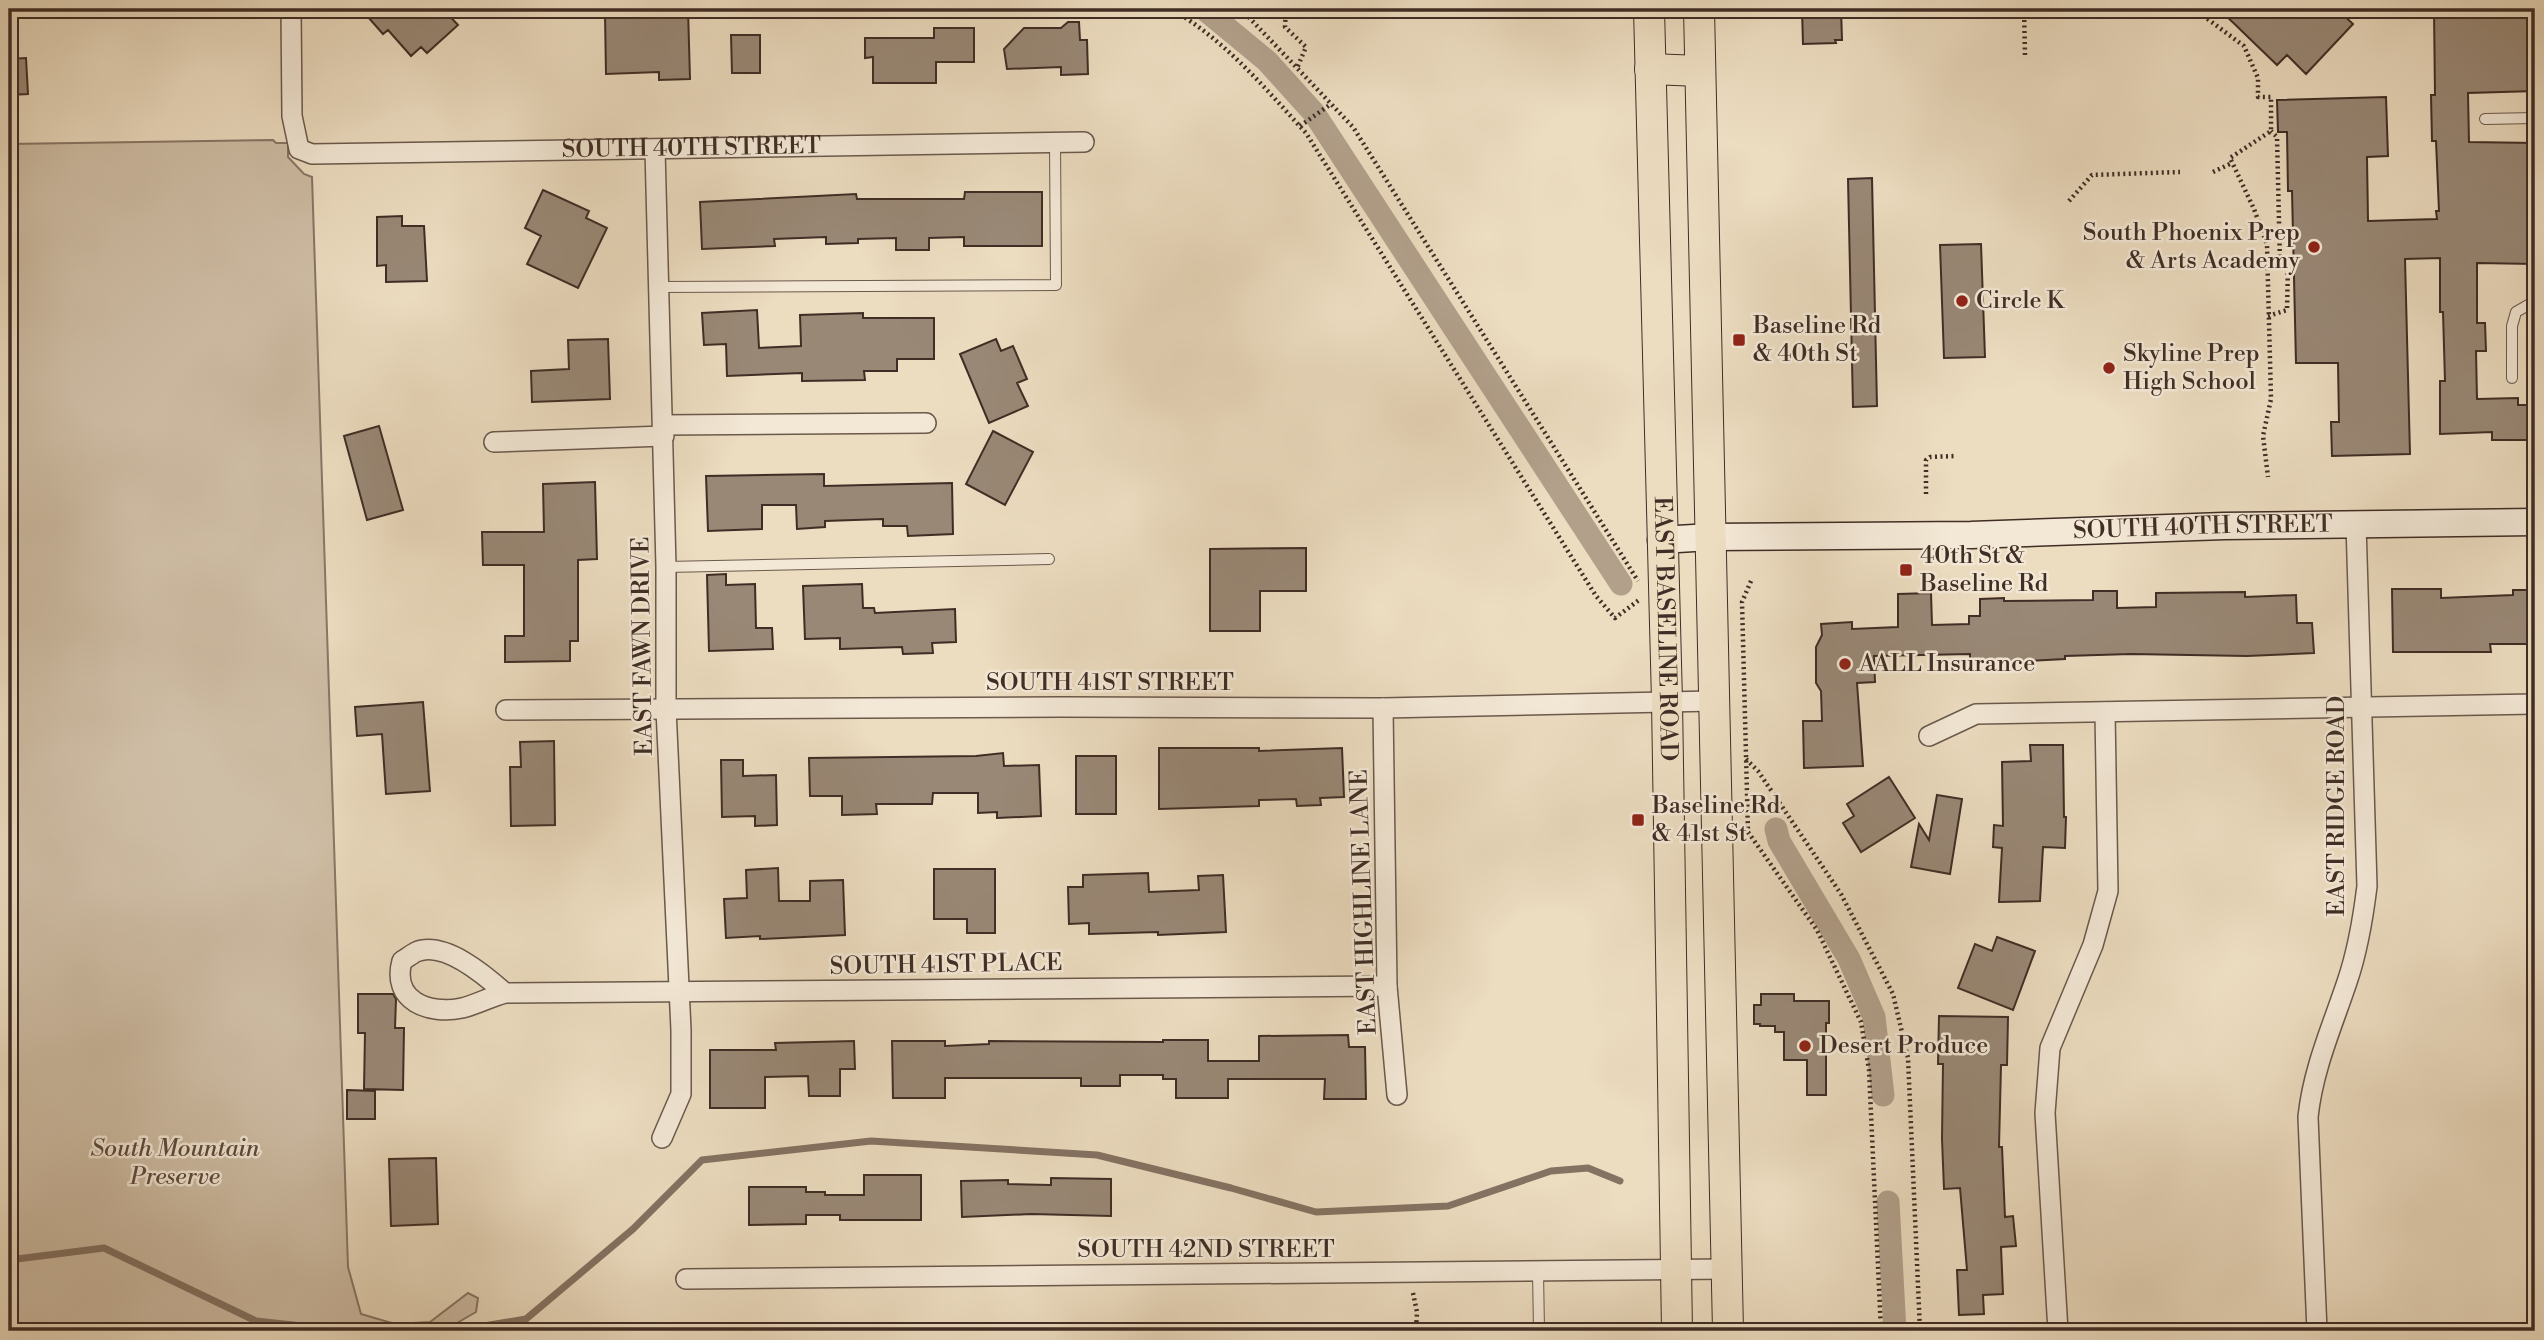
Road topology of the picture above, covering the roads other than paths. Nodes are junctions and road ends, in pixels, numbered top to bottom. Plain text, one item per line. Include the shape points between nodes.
1 (291, 9) edge
2 (1649, 9) edge
3 (1699, 9) edge
4 (1650, 69) junction
5 (1700, 71) junction
6 (2535, 118) edge
7 (2485, 119) dead end
8 (1055, 142) junction
9 (1084, 142) dead end
10 (655, 150) junction
11 (660, 287) junction
12 (2535, 301) edge
13 (2512, 379) dead end
14 (926, 423) dead end
15 (664, 431) junction
16 (494, 442) dead end
17 (2535, 522) edge
18 (2356, 524) junction
19 (1710, 537) junction
20 (1661, 540) junction
21 (1049, 559) dead end
22 (666, 567) junction
23 (1667, 701) junction
24 (1713, 701) junction
25 (2535, 704) edge
26 (2361, 707) junction
27 (1383, 708) junction
28 (666, 709) junction
29 (506, 710) dead end
30 (2105, 712) junction
31 (1929, 736) dead end
32 (1387, 986) junction
33 (678, 992) junction
34 (505, 993) junction
35 (1397, 1095) dead end
36 (662, 1138) dead end
37 (1726, 1269) junction
38 (1676, 1270) junction
39 (1538, 1271) junction
40 (686, 1279) dead end
41 (1539, 1331) edge
42 (1677, 1331) edge
43 (1728, 1331) edge
44 (2058, 1331) edge
45 (2317, 1331) edge

1 - 10 street, SOUTH 40TH STREET via 292,116 299,149 312,154
2 - 4 main road, EAST BASELINE ROAD
3 - 5 main road, EAST BASELINE ROAD
4 - 5 main road
4 - 20 main road, EAST BASELINE ROAD
5 - 19 main road, EAST BASELINE ROAD
6 - 7 lane
8 - 9 street, SOUTH 40TH STREET
8 - 10 street, SOUTH 40TH STREET
8 - 11 lane via 1056,285
10 - 11 street, EAST FAWN DRIVE
11 - 15 street, EAST FAWN DRIVE
12 - 13 lane via 2516,312
14 - 15 street
15 - 16 street
15 - 22 street, EAST FAWN DRIVE
17 - 18 main road, SOUTH 40TH STREET
18 - 19 main road, SOUTH 40TH STREET
18 - 26 street, EAST RIDGE ROAD
19 - 20 main road, SOUTH 40TH STREET
19 - 24 main road, EAST BASELINE ROAD
20 - 23 main road, EAST BASELINE ROAD
21 - 22 lane
22 - 28 street, EAST FAWN DRIVE
23 - 24 street, SOUTH 41ST STREET
23 - 27 street, SOUTH 41ST STREET
23 - 38 main road, EAST BASELINE ROAD
24 - 37 main road, EAST BASELINE ROAD
25 - 26 street
26 - 30 street
26 - 45 street, EAST RIDGE ROAD via 2367,886 2362,931 2311,1088 2308,1116
27 - 28 street, SOUTH 41ST STREET
27 - 32 street, EAST HIGHLINE LANE
28 - 29 street, SOUTH 41ST STREET
28 - 33 street, EAST FAWN DRIVE
30 - 31 street via 1976,714
30 - 44 street via 2108,891 2093,945 2050,1048 2045,1113
32 - 33 street, SOUTH 41ST PLACE
32 - 35 street, EAST HIGHLINE LANE
33 - 34 street, SOUTH 41ST PLACE
33 - 36 street, EAST FAWN DRIVE via 681,1094
34 - 34 street, SOUTH 41ST PLACE via 463,961 440,951 418,951 402,961 398,976 414,1002 430,1009 465,1008
37 - 38 street, SOUTH 42ND STREET
37 - 43 main road, EAST BASELINE ROAD
38 - 39 street, SOUTH 42ND STREET
38 - 42 main road, EAST BASELINE ROAD
39 - 40 street, SOUTH 42ND STREET
39 - 41 lane

